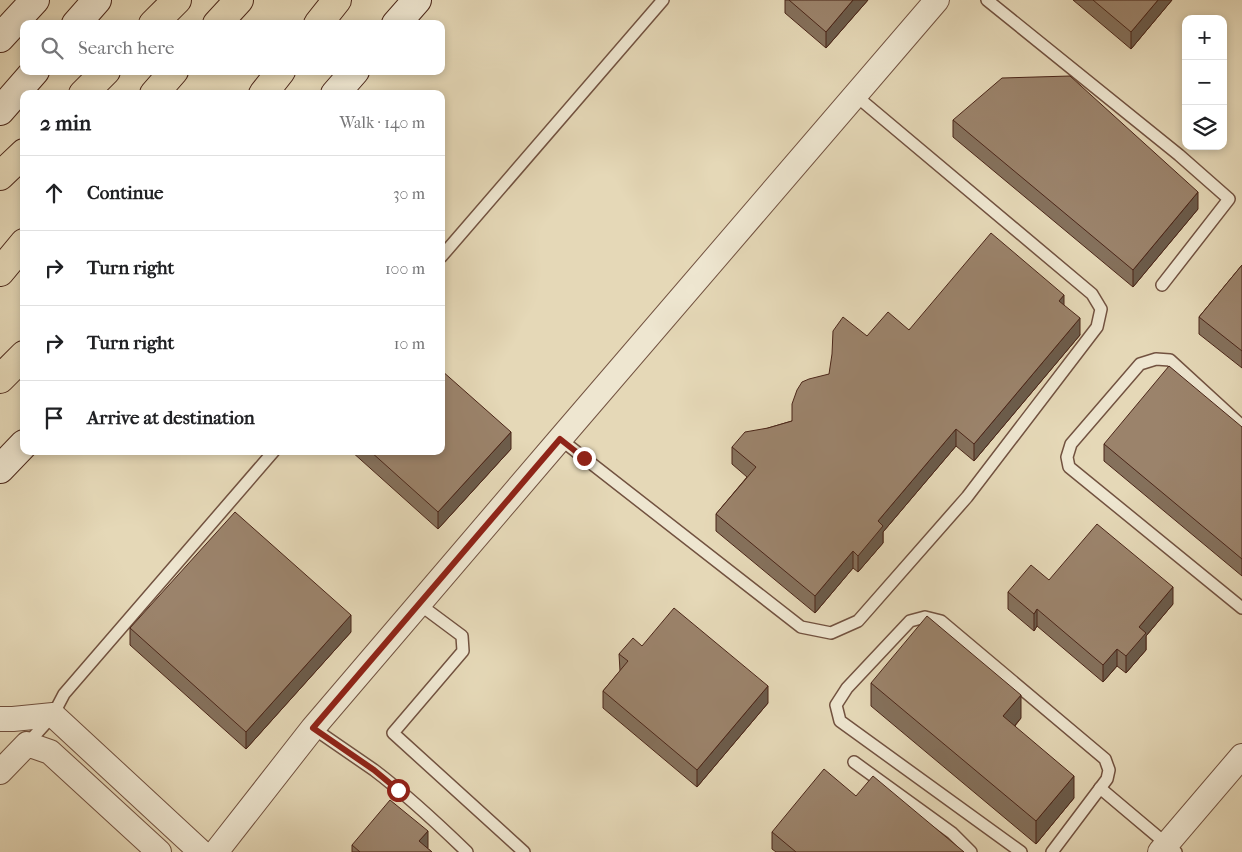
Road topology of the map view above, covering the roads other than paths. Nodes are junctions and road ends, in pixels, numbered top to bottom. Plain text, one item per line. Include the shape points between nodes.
1 (35, 0) edge
2 (97, 0) edge
3 (177, 0) edge
4 (239, 0) edge
5 (337, 0) edge
6 (417, 0) edge
7 (663, 0) edge
8 (937, 0) edge
9 (987, 0) edge
10 (80, 20) edge
11 (157, 20) edge
12 (221, 20) edge
13 (321, 20) edge
14 (400, 20) edge
15 (0, 38) edge
16 (32, 75) edge
17 (102, 75) edge
18 (171, 75) edge
19 (278, 75) edge
20 (352, 75) edge
21 (87, 90) edge
22 (157, 90) edge
23 (266, 90) edge
24 (338, 90) edge
25 (855, 94) junction
26 (0, 111) edge
27 (20, 157) edge
28 (0, 176) edge
29 (20, 247) edge
30 (445, 252) edge
31 (0, 272) edge
32 (1162, 285) dead end
33 (20, 359) edge
34 (0, 379) edge
35 (1242, 426) edge
36 (560, 439) junction
37 (20, 448) edge
38 (271, 455) edge
39 (0, 470) edge
40 (419, 604) junction
41 (1242, 608) edge
42 (53, 715) junction
43 (0, 719) edge
44 (313, 728) junction
45 (27, 744) junction
46 (1242, 756) edge
47 (854, 762) dead end
48 (0, 772) edge
49 (1100, 788) junction
50 (1167, 850) edge
51 (159, 852) edge
52 (201, 852) edge
53 (216, 852) edge
54 (467, 852) edge
55 (524, 852) edge
56 (971, 852) edge
57 (1021, 852) edge
58 (1052, 852) edge

1 - 15 main road
2 - 10 main road
3 - 11 highway
4 - 12 highway
5 - 13 highway
6 - 14 main road
7 - 30 lane
8 - 25 street
9 - 32 lane via 1229,199
16 - 26 main road
17 - 21 highway
18 - 22 highway
19 - 23 highway
20 - 24 main road
25 - 36 street
25 - 36 lane via 1092,294 1101,310 1097,327 967,497 858,620 831,633 801,627
27 - 28 highway
29 - 31 highway
33 - 34 highway
35 - 41 lane via 1170,360 1156,359 1140,364 1071,444 1067,457 1069,468
36 - 40 street
37 - 39 main road
38 - 42 lane via 64,694
40 - 44 street
40 - 55 lane via 462,636 463,651 393,733
42 - 43 street
42 - 45 lane
42 - 52 street
44 - 53 street
44 - 54 lane via 374,770
45 - 48 street
45 - 51 street via 50,752
46 - 50 street
47 - 56 lane via 952,834
49 - 50 lane
49 - 57 lane via 1109,770 1105,759 941,621 925,617 910,621 836,705 840,721
49 - 58 lane

